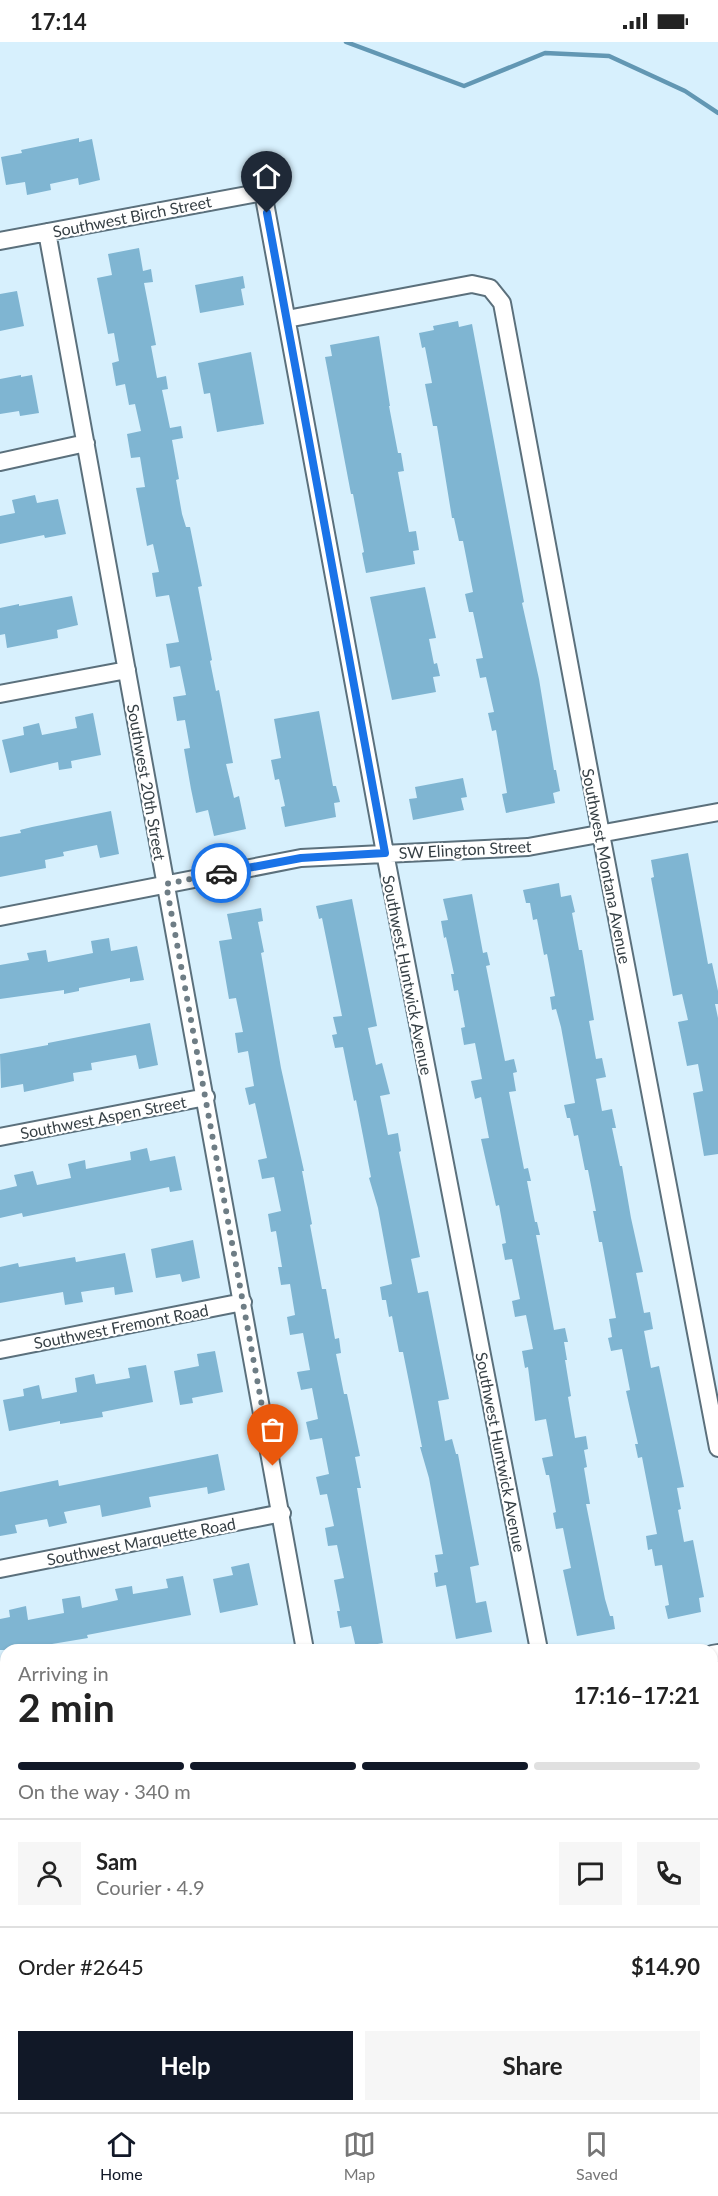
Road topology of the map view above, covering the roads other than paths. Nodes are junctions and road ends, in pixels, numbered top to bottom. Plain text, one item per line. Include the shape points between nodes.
1 (263, 192) joint
2 (47, 232) junction
3 (0, 241) edge
4 (287, 319) junction
5 (86, 443) junction
6 (0, 462) edge
7 (127, 670) junction
8 (0, 694) edge
9 (718, 812) edge
10 (601, 834) junction
11 (385, 853) junction
12 (166, 884) junction
13 (0, 917) edge
14 (206, 1097) junction
15 (0, 1137) edge
16 (243, 1302) junction
17 (0, 1350) edge
18 (718, 1448) edge
19 (282, 1513) junction
20 (0, 1569) edge
21 (305, 1644) edge
22 (538, 1644) edge

1 - 2 street, Southwest Birch Street
1 - 4 street, Southwest Huntwick Avenue
2 - 3 street, Southwest Birch Street
2 - 5 street, Southwest 20th Street
4 - 10 street, Southwest Montana Avenue via 472,284 490,288 502,303
4 - 11 street, Southwest Huntwick Avenue
5 - 6 street
5 - 7 street, Southwest 20th Street
7 - 8 street
7 - 12 street, Southwest 20th Street
9 - 10 street, SW Elington Street
10 - 11 street, SW Elington Street via 528,846
10 - 18 street, Southwest Montana Avenue
11 - 12 street, SW Elington Street via 301,858
11 - 22 street, Southwest Huntwick Avenue
12 - 13 street, SW Elington Street
12 - 14 street, Southwest 20th Street
14 - 15 street, Southwest Aspen Street
14 - 16 street, Southwest 20th Street
16 - 17 street, Southwest Fremont Road
16 - 19 street, Southwest 20th Street
19 - 20 street, Southwest Marquette Road
19 - 21 street, Southwest 20th Street

